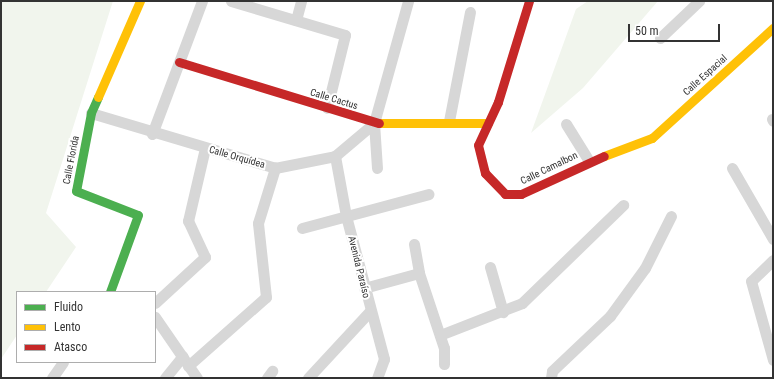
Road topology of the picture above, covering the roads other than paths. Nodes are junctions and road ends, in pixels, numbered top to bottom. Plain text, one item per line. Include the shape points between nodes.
1 (140, 1) edge
2 (202, 1) edge
3 (231, 1) edge
4 (301, 1) edge
5 (408, 1) edge
6 (529, 1) edge
7 (699, 1) edge
8 (470, 12) dead end
9 (296, 20) junction
10 (773, 28) edge
11 (660, 38) dead end
12 (179, 62) junction
13 (327, 108) junction
14 (91, 114) junction
15 (449, 121) junction
16 (374, 123) junction
17 (488, 123) junction
18 (566, 124) dead end
19 (152, 134) junction
20 (652, 138) joint
21 (205, 148) junction
22 (335, 156) junction
23 (589, 161) junction
24 (275, 168) junction
25 (377, 168) dead end
26 (732, 168) dead end
27 (429, 194) dead end
28 (623, 205) dead end
29 (346, 216) junction
30 (671, 216) dead end
31 (302, 228) dead end
32 (773, 239) edge
33 (414, 244) dead end
34 (773, 260) edge
35 (490, 267) dead end
36 (419, 273) junction
37 (364, 288) junction
38 (113, 291) edge
39 (156, 302) edge
40 (370, 311) junction
41 (503, 312) junction
42 (156, 318) edge
43 (440, 335) junction
44 (182, 356) junction
45 (773, 360) edge
46 (62, 363) edge
47 (444, 364) dead end
48 (188, 366) junction
49 (52, 378) edge
50 (165, 378) edge
51 (197, 378) edge
52 (308, 378) edge
53 (377, 378) edge
54 (551, 378) edge

1 - 14 street
2 - 12 street
3 - 9 street
4 - 9 street
5 - 16 street
6 - 17 street, Calle Camalbon
7 - 11 street
8 - 15 street
9 - 13 street via 345,35
10 - 20 street, Calle Espacial
12 - 13 street, Calle Cactus
12 - 19 street
13 - 16 street, Calle Cactus
14 - 19 street, Calle Orquídea
14 - 38 street, Calle Florida via 76,191 138,215
15 - 16 street, Calle Cactus
15 - 17 street, Calle Cactus
16 - 22 street, Calle Orquídea
16 - 25 street
17 - 23 street, Calle Camalbon via 478,145 485,174 505,194 521,194
18 - 23 street
19 - 21 street, Calle Orquídea
20 - 23 street, Calle Camalbon
21 - 24 street, Calle Orquídea
21 - 39 street via 188,221 205,257
22 - 24 street, Calle Orquídea
22 - 29 street, Avenida Paraíso
24 - 48 street via 258,223 266,297
26 - 32 street
27 - 29 street
28 - 41 street via 522,303
29 - 31 street
29 - 37 street, Avenida Paraíso
30 - 54 street via 644,268 610,316 552,371
33 - 36 street
34 - 45 street via 751,281
35 - 41 street
36 - 37 street
36 - 43 street
37 - 40 street, Avenida Paraíso
40 - 52 street, Avenida Paraíso
40 - 53 street via 384,359
41 - 43 street
42 - 44 street
43 - 47 street
44 - 48 street
44 - 50 street
46 - 49 street
48 - 51 street

